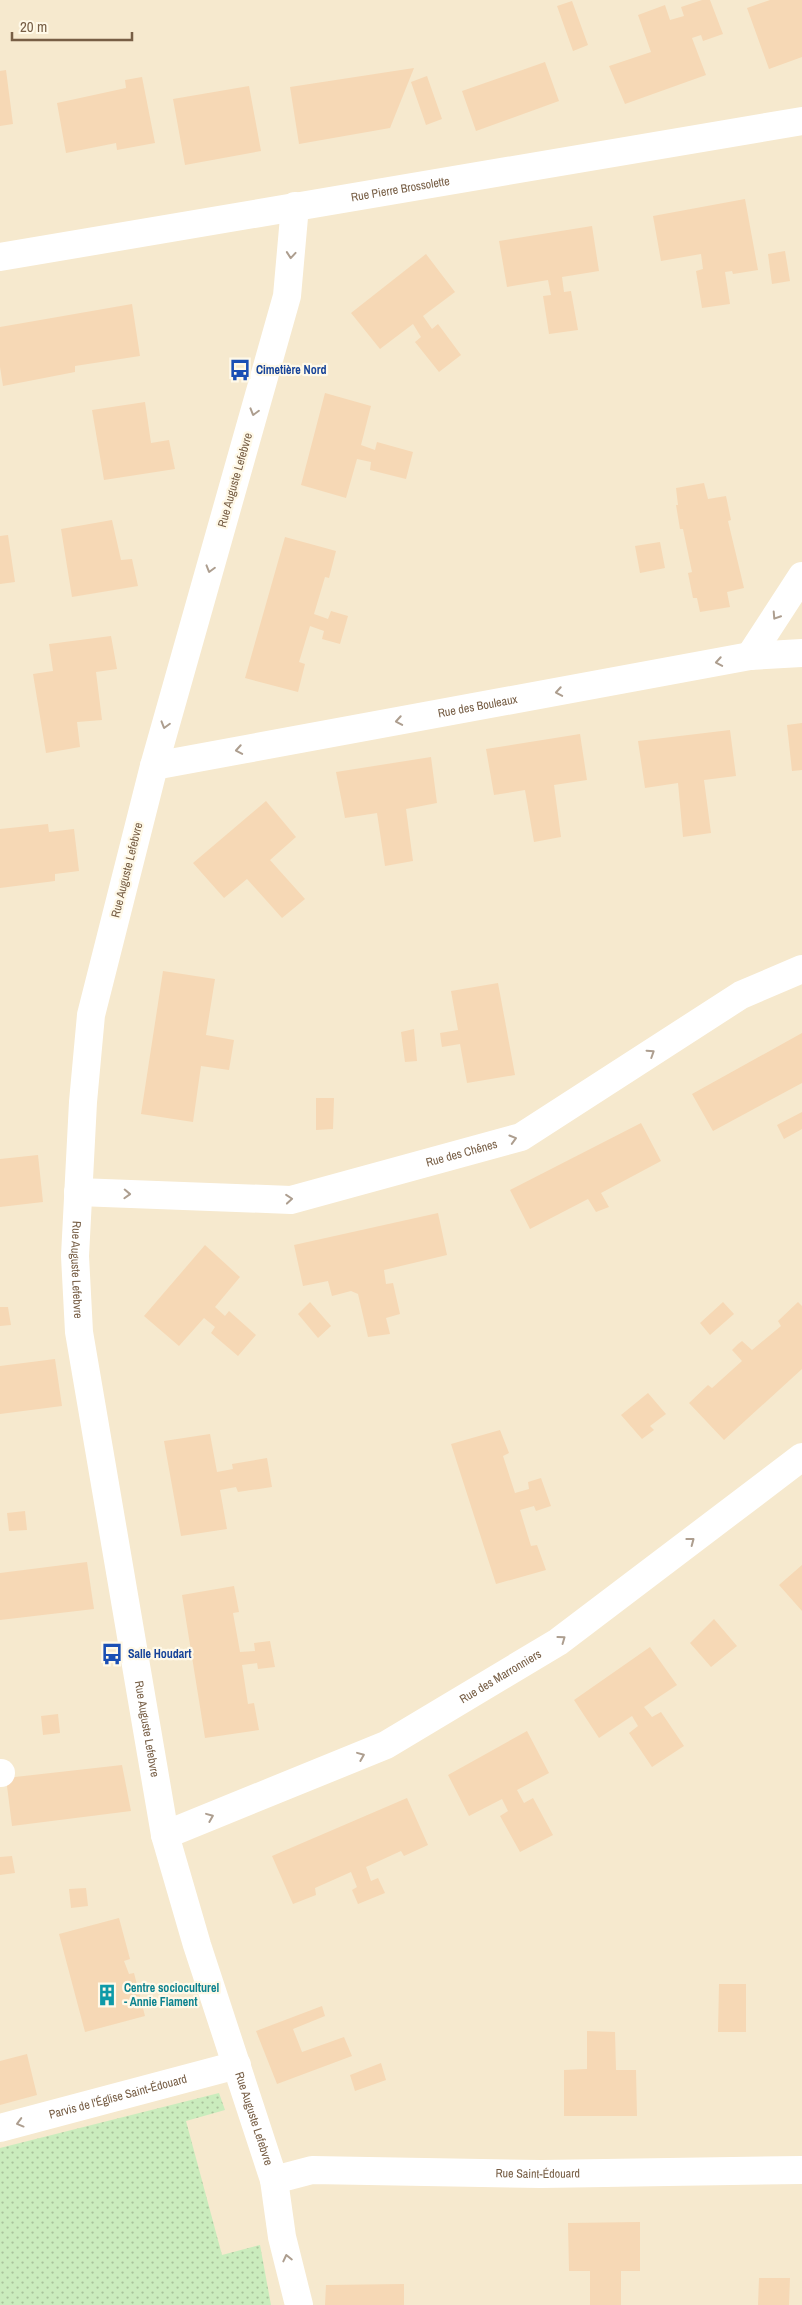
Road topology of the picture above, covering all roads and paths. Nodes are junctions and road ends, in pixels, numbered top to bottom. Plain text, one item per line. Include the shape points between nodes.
1 (802, 121) edge
2 (295, 206) junction
3 (0, 257) edge
4 (802, 576) edge
5 (802, 653) edge
6 (750, 656) junction
7 (154, 766) junction
8 (802, 969) edge
9 (78, 1192) junction
10 (802, 1457) edge
11 (165, 1835) junction
12 (237, 2065) junction
13 (0, 2128) edge
14 (802, 2170) edge
15 (274, 2180) junction
16 (299, 2305) edge

1 - 2 street, Rue Pierre Brossolette
2 - 3 street, Rue Pierre Brossolette
2 -> 7 street, Rue Auguste Lefebvre via 287,296
4 -> 6 street
5 - 6 street, Rue des Bouleaux
6 -> 7 street, Rue des Bouleaux
7 - 9 street, Rue Auguste Lefebvre via 91,1015 82,1102
9 -> 8 street, Rue des Chênes via 291,1200 521,1137 741,995
9 - 11 street, Rue Auguste Lefebvre via 75,1256 79,1332
11 -> 10 street, Rue des Marronniers via 386,1745 558,1642
11 - 12 street, Rue Auguste Lefebvre
12 -> 13 street, Parvis de l'Église Saint-Édouard
12 - 15 street, Rue Auguste Lefebvre
14 - 15 street, Rue Saint-Édouard via 541,2174 312,2170
16 -> 15 street, Rue Auguste Lefebvre via 282,2237

